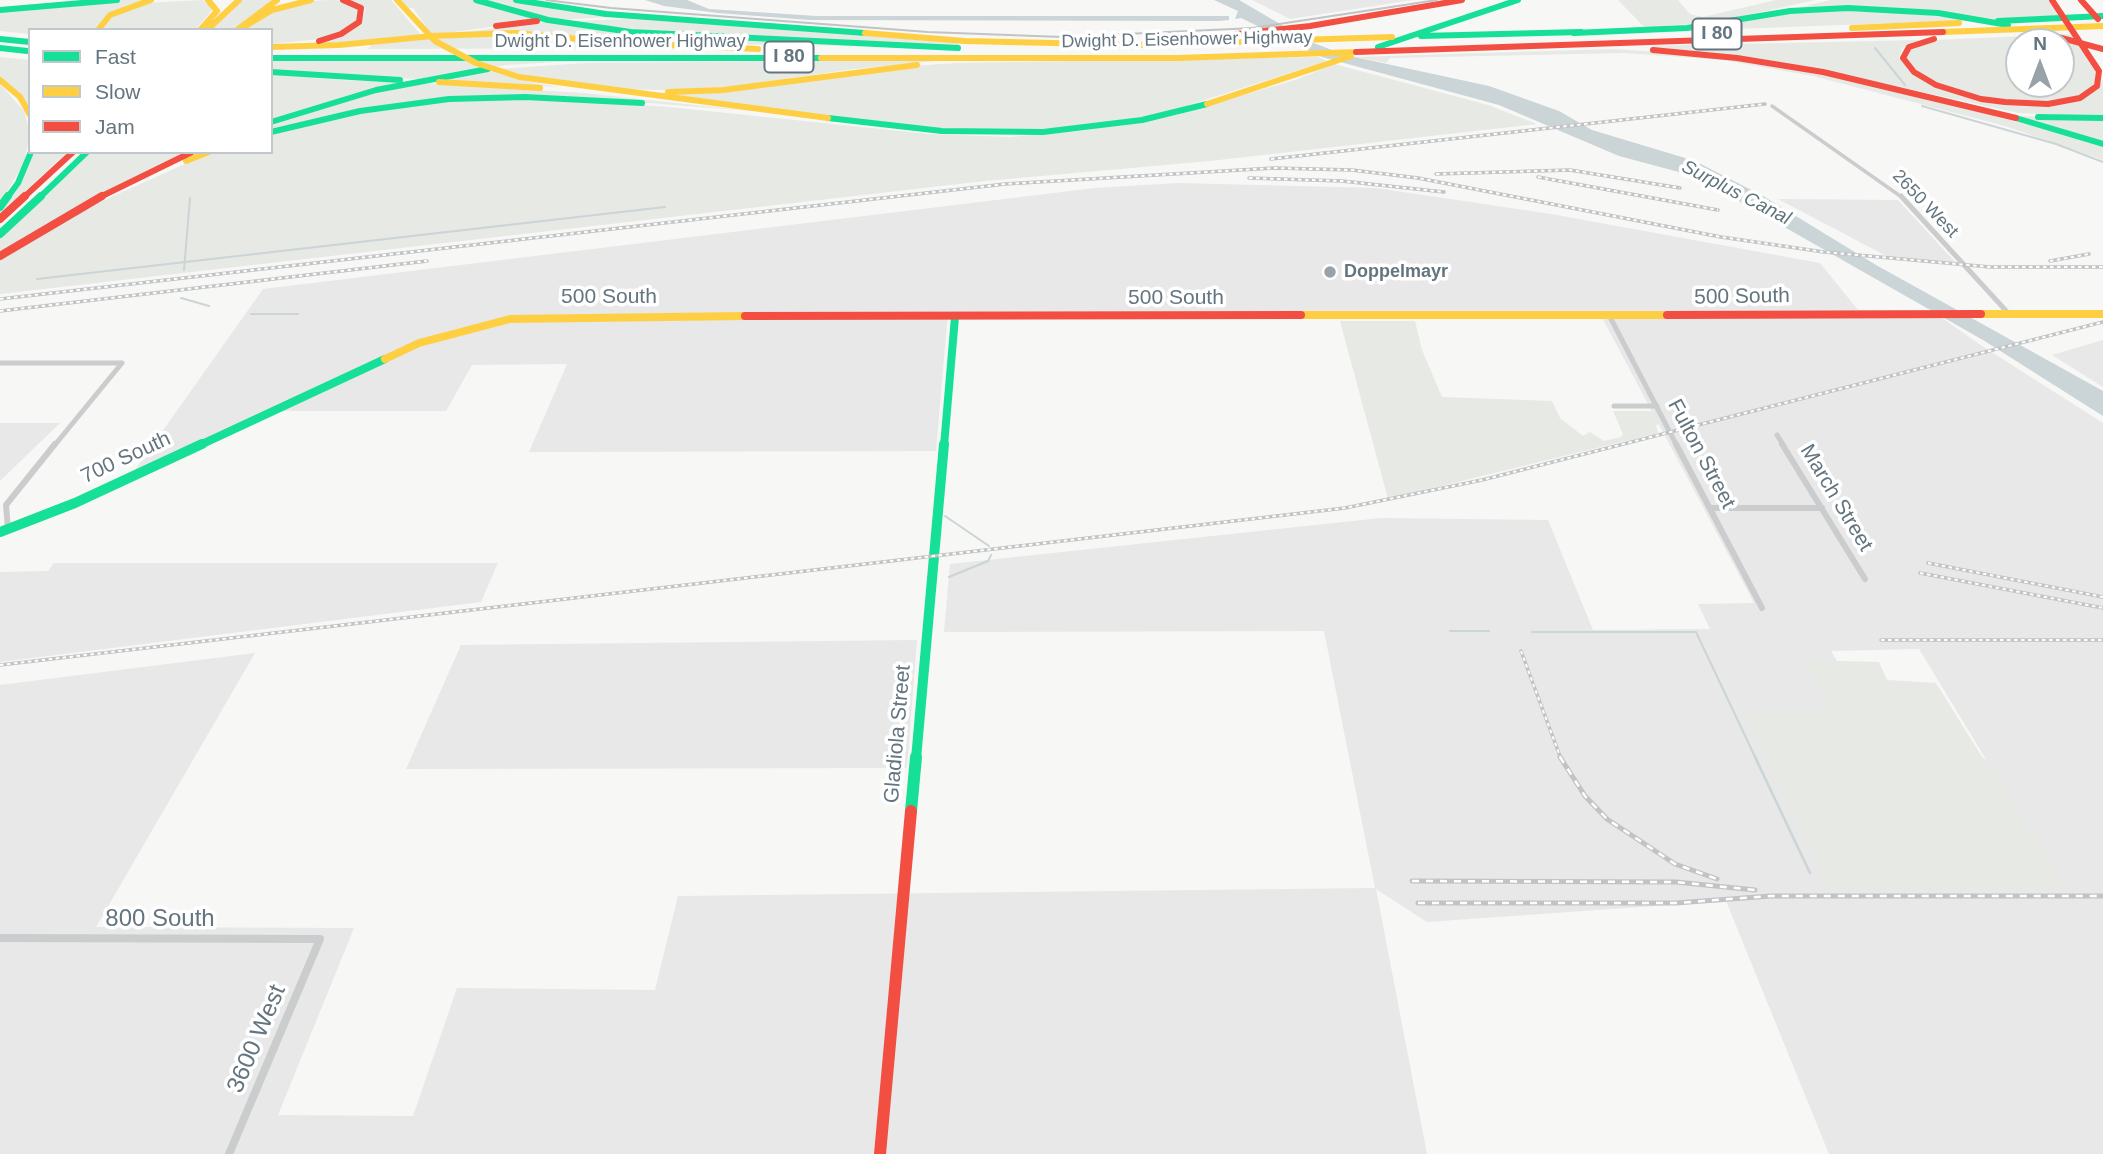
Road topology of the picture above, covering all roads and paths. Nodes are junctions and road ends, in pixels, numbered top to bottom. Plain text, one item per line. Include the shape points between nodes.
1 (117, 0) edge
2 (151, 0) edge
3 (208, 0) edge
4 (239, 0) edge
5 (277, 0) edge
6 (311, 0) edge
7 (343, 0) edge
8 (397, 0) edge
9 (476, 0) edge
10 (516, 0) edge
11 (1462, 0) edge
12 (1518, 0) edge
13 (1826, 0) edge
14 (2052, 0) edge
15 (2081, 0) edge
16 (0, 10) edge
17 (2099, 20) edge
18 (681, 21) junction
19 (1739, 21) junction
20 (99, 28) edge
21 (202, 28) edge
22 (209, 28) edge
23 (241, 28) edge
24 (241, 28) edge
25 (1581, 32) junction
26 (426, 33) junction
27 (0, 36) edge
28 (28, 36) edge
29 (1960, 37) junction
30 (965, 41) junction
31 (1690, 41) junction
32 (28, 42) edge
33 (1332, 46) junction
34 (0, 48) edge
35 (273, 48) edge
36 (273, 48) edge
37 (273, 48) edge
38 (1488, 48) junction
39 (2103, 49) edge
40 (28, 51) edge
41 (1028, 51) junction
42 (853, 52) junction
43 (0, 55) edge
44 (28, 57) edge
45 (831, 57) junction
46 (273, 58) edge
47 (1065, 58) junction
48 (273, 72) edge
49 (0, 80) edge
50 (604, 90) junction
51 (711, 104) junction
52 (1962, 104) junction
53 (1772, 106) dead end
54 (28, 111) edge
55 (2103, 118) edge
56 (273, 121) edge
57 (273, 132) edge
58 (964, 132) junction
59 (2103, 144) edge
60 (30, 154) edge
61 (71, 154) edge
62 (85, 154) edge
63 (188, 154) edge
64 (204, 154) edge
65 (0, 207) edge
66 (0, 219) edge
67 (0, 234) edge
68 (20, 244) junction
69 (0, 256) edge
70 (2009, 314) junction
71 (2103, 314) edge
72 (955, 317) junction
73 (1610, 317) junction
74 (0, 363) edge
75 (1615, 406) dead end
76 (1657, 406) junction
77 (267, 413) joint
78 (1777, 435) dead end
79 (1711, 508) junction
80 (1822, 508) junction
81 (4, 531) edge
82 (1865, 579) dead end
83 (1762, 608) dead end
84 (0, 938) edge
85 (320, 939) joint
86 (229, 1154) edge
87 (880, 1154) edge

1 - 16 main road
2 - 20 main road via 117,11
3 - 21 main road via 217,11
4 - 22 main road
5 - 23 main road
6 - 24 main road via 272,10
7 - 35 main road via 359,5 363,12 354,26 313,42
8 - 26 main road
9 - 41 main road via 581,26 765,41
10 - 18 main road
11 - 30 main road via 1263,32 1128,41
12 - 58 main road via 1200,106 1133,122 1044,132
13 - 19 main road
14 - 29 main road via 2099,71 2097,86 2073,100 2029,104 1981,99 1921,77 1903,58 1914,44
15 - 17 main road
17 - 29 main road
17 - 31 main road, Dwight D. Eisenhower Highway / I 80
17 - 33 main road, Dwight D. Eisenhower Highway / I 80
18 - 26 main road via 537,21
18 - 30 main road
19 - 25 main road
19 - 39 main road via 1825,9 1938,13
25 - 30 main road via 1089,45
25 - 33 main road
26 - 36 main road via 340,45
26 - 42 main road via 516,33 620,44
26 - 50 main road via 458,55 519,77
27 - 28 main road
27 - 32 main road
29 - 31 main road
31 - 38 main road, Dwight D. Eisenhower Highway / I 80
33 - 41 main road, Dwight D. Eisenhower Highway / I 80
34 - 40 main road
37 - 42 main road, Dwight D. Eisenhower Highway / I 80
38 - 47 main road, Dwight D. Eisenhower Highway / I 80
38 - 52 main road via 1626,48 1719,55 1823,72
41 - 42 main road, Dwight D. Eisenhower Highway / I 80
43 - 44 main road
45 - 46 main road, Dwight D. Eisenhower Highway / I 80
45 - 47 main road, Dwight D. Eisenhower Highway / I 80
45 - 56 main road via 501,67 389,87
47 - 50 main road via 892,67 723,90
48 - 51 main road via 574,90
49 - 54 main road via 20,97
50 - 51 main road
51 - 58 main road
52 - 55 main road via 2047,118
52 - 59 main road
53 - 70 street, 2650 West via 1896,190
57 - 58 main road via 407,103 517,97
60 - 65 main road via 18,183
61 - 66 main road
62 - 67 main road
63 - 68 main road via 98,197
64 - 68 main road via 129,186
68 - 69 main road
70 - 71 main road, 500 South
70 - 73 main road, 500 South
72 - 73 main road, 500 South
72 - 77 main road, 500 South via 510,319 419,343
72 - 87 main road, Gladiola Street
73 - 76 street, Fulton Street
74 - 81 street via 122,363 12,496 6,505
75 - 76 street
76 - 79 street, Fulton Street
77 - 81 main road, 700 South via 75,503
78 - 80 street, March Street
79 - 80 street
79 - 83 street, Fulton Street
80 - 82 street, March Street
84 - 85 street, 800 South
85 - 86 street, 3600 West

